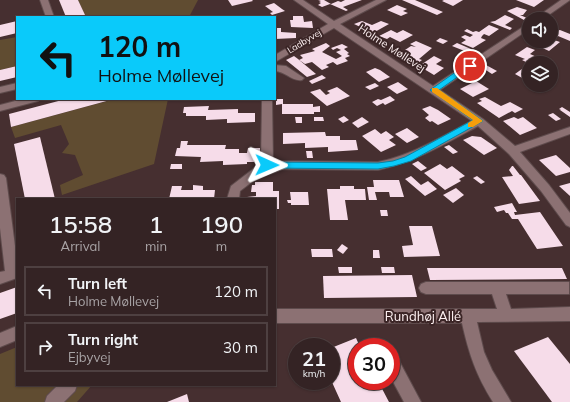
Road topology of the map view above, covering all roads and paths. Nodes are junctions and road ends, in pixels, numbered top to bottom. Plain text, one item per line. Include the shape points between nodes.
1 (44, 0) edge
2 (298, 0) edge
3 (382, 0) edge
4 (566, 0) edge
5 (548, 12) edge
6 (50, 16) edge
7 (334, 24) junction
8 (522, 30) edge
9 (276, 58) edge
10 (276, 68) edge
11 (299, 78) dead end
12 (16, 86) edge
13 (0, 90) edge
14 (434, 90) junction
15 (31, 100) edge
16 (267, 100) edge
17 (0, 108) edge
18 (479, 121) junction
19 (570, 130) edge
20 (513, 151) junction
21 (267, 165) junction
22 (0, 178) edge
23 (234, 198) edge
24 (570, 222) edge
25 (4, 239) edge
26 (0, 278) edge
27 (426, 288) dead end
28 (497, 288) junction
29 (569, 288) dead end
30 (570, 314) edge
31 (506, 315) junction
32 (276, 316) edge
33 (468, 316) junction
34 (16, 333) edge
35 (0, 340) edge
36 (400, 378) edge
37 (68, 386) edge
38 (54, 402) edge
39 (413, 402) edge
40 (503, 402) edge

1 - 6 street
2 - 7 street, Holme Møllevej
3 - 7 street, Ladbyvej
4 - 5 street
7 - 9 street, Ladbyvej
7 - 14 street, Holme Møllevej
8 - 14 street
10 - 11 street via 283,68
12 - 13 street
14 - 18 street, Holme Møllevej
15 - 17 street
16 - 21 street
18 - 20 street, Holme Møllevej
18 - 21 street via 394,164
19 - 20 street
20 - 24 street, Holme Møllevej
21 - 23 street via 235,189
22 - 25 street
25 - 26 street via 12,274
27 - 28 street
28 - 29 street
28 - 31 street
30 - 31 street, Rundhøj Allé
31 - 33 street, Rundhøj Allé
32 - 33 street, Rundhøj Allé
33 - 40 street via 476,352 486,376
34 - 35 street
36 - 39 street
37 - 38 street

